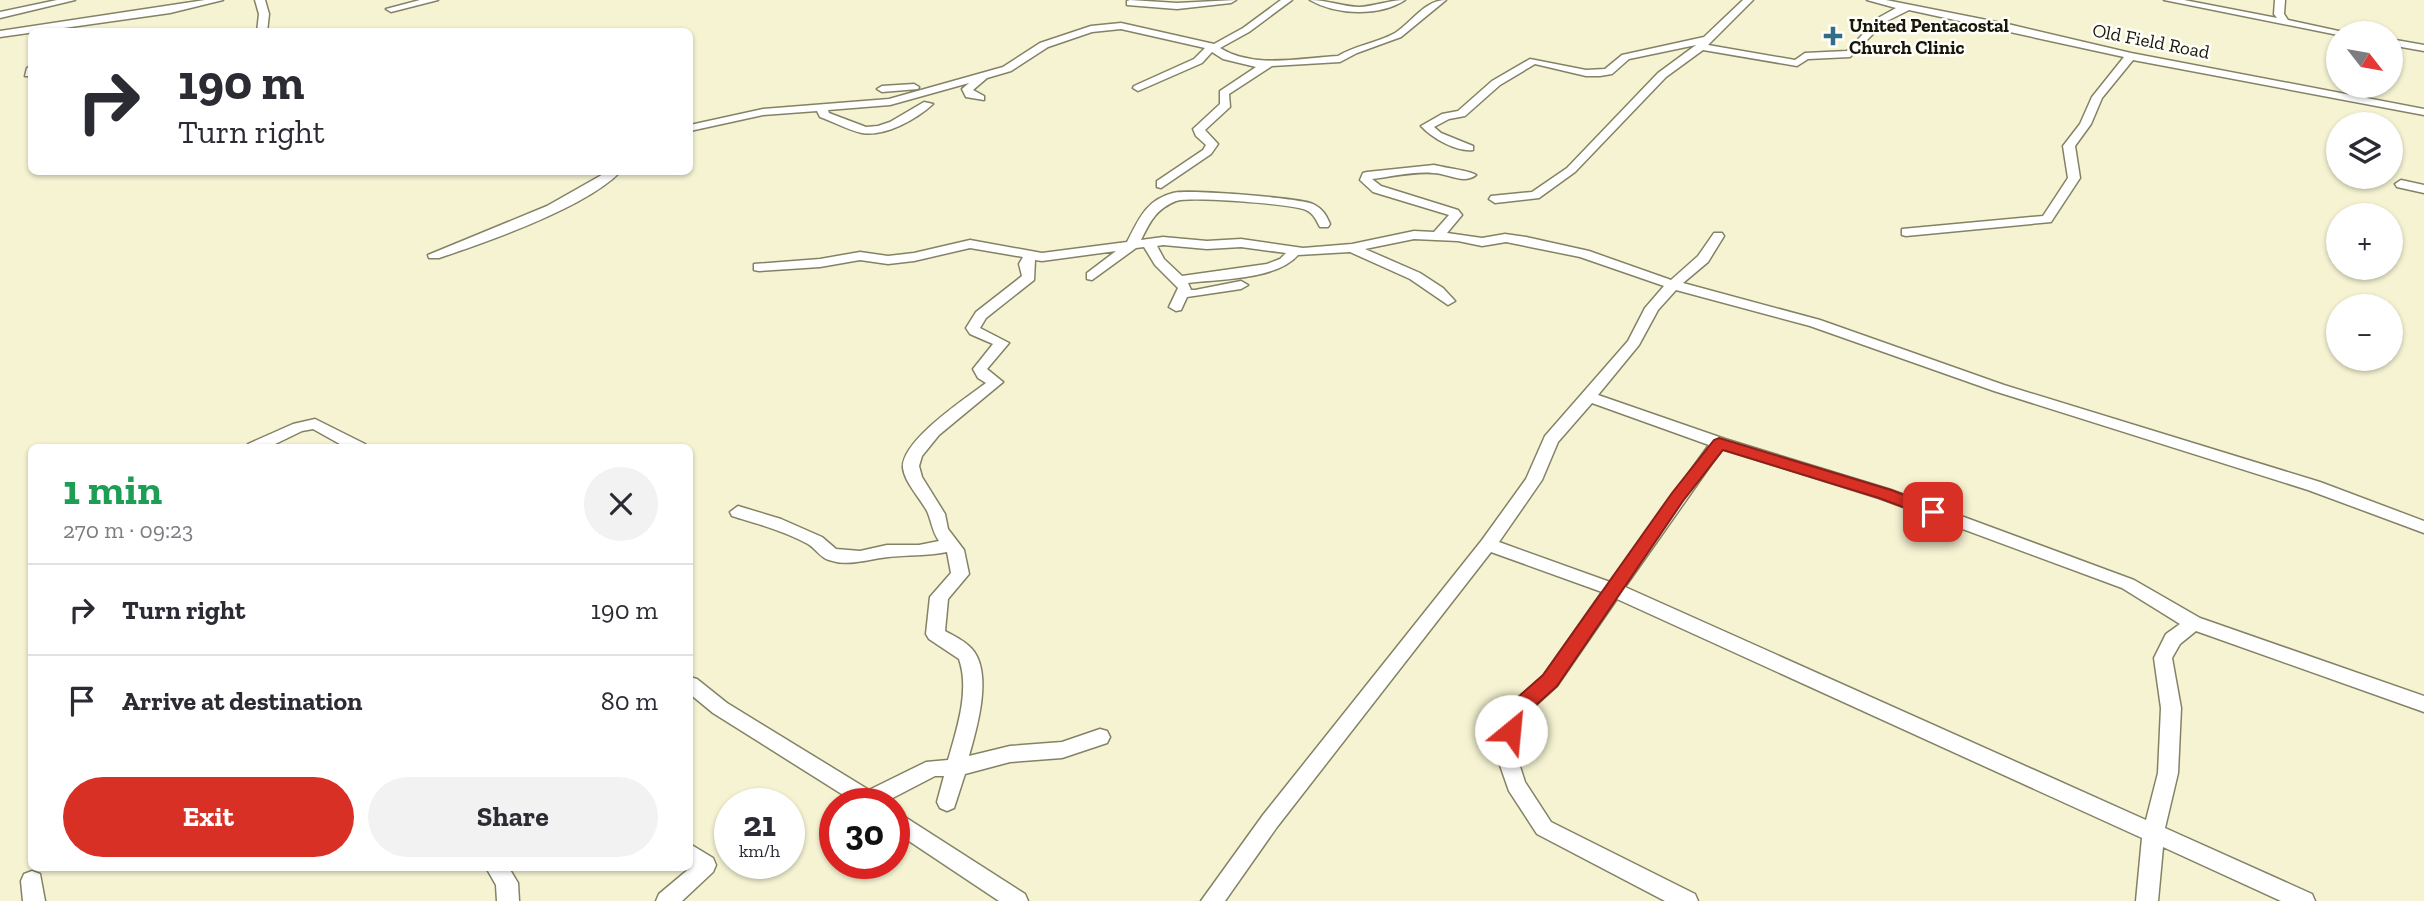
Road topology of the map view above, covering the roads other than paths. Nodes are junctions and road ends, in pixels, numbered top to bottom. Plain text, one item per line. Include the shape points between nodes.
1 (70, 0) edge
2 (218, 0) edge
3 (260, 0) edge
4 (433, 0) edge
5 (1231, 0) edge
6 (1287, 0) edge
7 (1315, 0) edge
8 (1402, 0) edge
9 (1435, 0) edge
10 (1441, 0) edge
11 (1748, 0) edge
12 (1872, 0) edge
13 (2169, 0) edge
14 (2280, 0) edge
15 (1896, 2) edge
16 (1130, 3) dead end
17 (1908, 7) junction
18 (391, 9) dead end
19 (0, 15) edge
20 (2285, 22) junction
21 (58, 28) edge
22 (262, 28) edge
23 (2326, 30) edge
24 (28, 31) edge
25 (0, 34) edge
26 (1703, 43) junction
27 (2403, 44) edge
28 (1211, 47) junction
29 (2424, 48) edge
30 (2131, 56) junction
31 (1268, 64) junction
32 (993, 74) junction
33 (968, 79) junction
34 (1138, 88) dead end
35 (882, 89) dead end
36 (980, 98) dead end
37 (928, 104) dead end
38 (822, 108) junction
39 (2424, 112) edge
40 (693, 127) edge
41 (1469, 148) dead end
42 (609, 175) edge
43 (1470, 175) dead end
44 (1357, 183) dead end
45 (1161, 184) dead end
46 (2403, 184) edge
47 (2424, 189) edge
48 (1495, 199) dead end
49 (1416, 202) junction
50 (1466, 206) dead end
51 (1324, 224) dead end
52 (1906, 232) dead end
53 (1437, 236) junction
54 (1718, 236) dead end
55 (1150, 244) junction
56 (1132, 245) junction
57 (1352, 248) junction
58 (1295, 251) junction
59 (435, 255) dead end
60 (1030, 256) junction
61 (759, 267) dead end
62 (1092, 276) dead end
63 (1241, 285) dead end
64 (1673, 285) junction
65 (1181, 286) junction
66 (1448, 301) dead end
67 (1176, 307) dead end
68 (1590, 397) junction
69 (1719, 443) junction
70 (262, 444) edge
71 (352, 444) edge
72 (738, 512) dead end
73 (2424, 527) edge
74 (1488, 544) junction
75 (951, 545) junction
76 (1614, 590) junction
77 (2194, 623) junction
78 (693, 686) edge
79 (2424, 704) edge
80 (1100, 737) dead end
81 (955, 768) junction
82 (848, 788) edge
83 (896, 788) edge
84 (947, 802) dead end
85 (910, 830) edge
86 (2153, 834) junction
87 (693, 855) edge
88 (499, 871) dead end
89 (509, 901) edge
90 (667, 901) edge
91 (1017, 901) edge
92 (1212, 901) edge
93 (1687, 901) edge
94 (2147, 901) edge
95 (2304, 901) edge

1 - 19 street
2 - 21 street
3 - 22 street
4 - 18 street
5 - 16 street via 1177,6
6 - 28 street via 1246,30
7 - 8 street via 1357,10
8 - 9 street via 1416,5
10 - 31 street via 1398,36 1347,57
11 - 26 street
12 - 15 street, Old Field Road
13 - 20 street
14 - 20 street via 2279,14
15 - 17 street, Old Field Road
17 - 26 street via 1889,14 1850,54 1805,56 1797,63
17 - 30 street, Old Field Road
20 - 23 street
24 - 25 street
26 - 41 street via 1626,57 1600,73 1544,62 1525,64 1461,114 1427,127
26 - 48 street via 1662,75 1570,170 1541,192
27 - 29 street
28 - 31 street via 1238,61
28 - 32 street via 1121,26 1090,29 1044,45
28 - 34 street via 1191,66
30 - 39 street, Old Field Road
30 - 52 street via 2097,97 2069,145 2074,178 2047,219
31 - 45 street via 1228,87 1226,105 1199,128 1212,144 1207,152
32 - 33 street
32 - 36 street via 967,89
33 - 35 street
33 - 38 street via 890,102
37 - 38 street via 894,124 865,130 824,115
38 - 40 street via 763,112
42 - 59 street via 535,215
43 - 49 street via 1430,169 1367,176 1377,189
44 - 49 street via 1380,196
46 - 47 street
49 - 50 street
49 - 53 street via 1456,215
51 - 56 street via 1320,214 1308,206 1176,196 1149,211
53 - 57 street via 1414,235
53 - 64 street via 1537,243
54 - 64 street via 1703,259
55 - 56 street
55 - 58 street via 1241,243
55 - 65 street
56 - 60 street
56 - 62 street
57 - 58 street
57 - 66 street via 1419,277
58 - 65 street via 1270,268
60 - 61 street via 970,244 888,260 860,256
60 - 75 street via 1026,264 1029,277 981,315 973,328 1002,343 980,369 996,382 934,432 914,455 914,477
63 - 65 street via 1195,294
64 - 68 street
64 - 73 street via 1815,323 1998,388 2314,486
65 - 67 street
68 - 69 street
68 - 74 street via 1551,440 1534,480
69 - 76 street
69 - 77 street via 1885,494 2128,584
70 - 71 street via 315,424
72 - 75 street via 816,541 832,555 860,557
74 - 76 street
74 - 92 street
75 - 81 street via 960,574 939,597 935,634 965,654 971,664 968,720
76 - 86 street
76 - 93 street via 1550,681 1516,711 1506,751 1516,785 1545,828
77 - 79 street
77 - 86 street via 2173,639 2164,658 2171,708 2168,773
78 - 82 street
80 - 81 street via 1062,750 1010,754
81 - 83 street via 933,768
81 - 84 street
85 - 91 street
86 - 94 street
86 - 95 street
87 - 90 street via 705,865
88 - 89 street via 507,883

